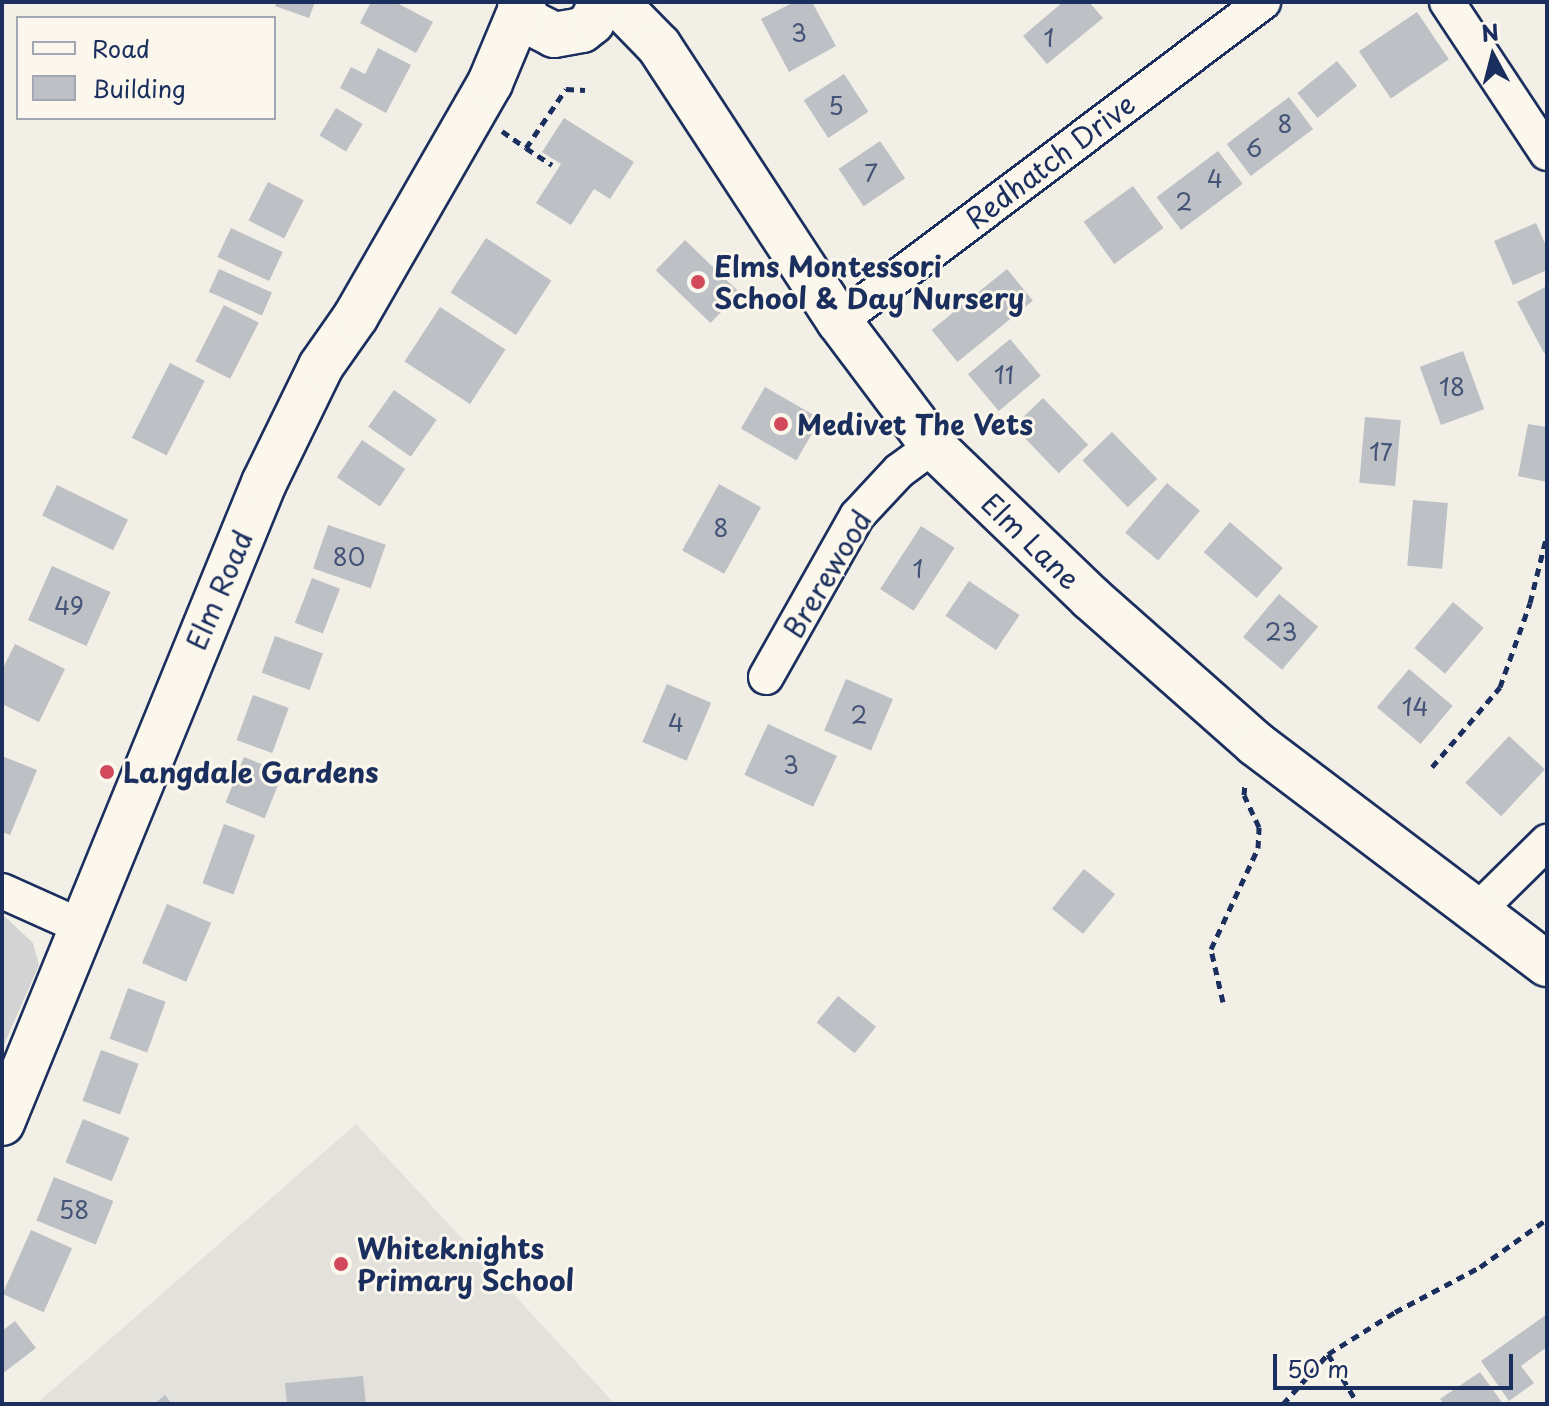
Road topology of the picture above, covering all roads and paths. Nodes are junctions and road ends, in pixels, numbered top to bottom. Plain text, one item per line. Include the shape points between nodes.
1 (616, 2) edge
2 (1263, 2) edge
3 (1447, 2) edge
4 (556, 16) edge
5 (680, 82) junction
6 (585, 90) dead end
7 (490, 103) junction
8 (526, 148) junction
9 (1547, 153) edge
10 (552, 165) dead end
11 (839, 321) junction
12 (933, 446) junction
13 (1547, 535) edge
14 (766, 677) dead end
15 (1432, 767) dead end
16 (1259, 827) dead end
17 (1547, 842) edge
18 (2, 891) edge
19 (1476, 912) junction
20 (80, 926) junction
21 (1547, 964) edge
22 (1223, 1002) dead end
23 (2, 1123) edge
24 (1547, 1219) edge
25 (1328, 1354) junction
26 (1283, 1404) edge
27 (1358, 1404) edge

1 - 5 street, Elm Lane via 659,46
2 - 11 street, Redhatch Drive
3 - 9 street
4 - 5 street, Elm Lane via 628,49
4 - 7 street, Elm Road
5 - 11 street, Elm Lane
6 - 8 path via 566,89
7 - 8 path
7 - 20 street, Elm Road via 321,366 264,483
8 - 10 path
11 - 12 street, Elm Lane
12 - 14 street, Brerewood via 899,471 857,516
12 - 19 street, Elm Lane via 1091,598 1245,735
13 - 15 path via 1500,687
16 - 22 path via 1258,848 1211,949
17 - 19 street
18 - 20 street
19 - 21 street, Elm Lane
20 - 23 street, Elm Road
24 - 25 path via 1480,1267
25 - 26 path
25 - 27 path

